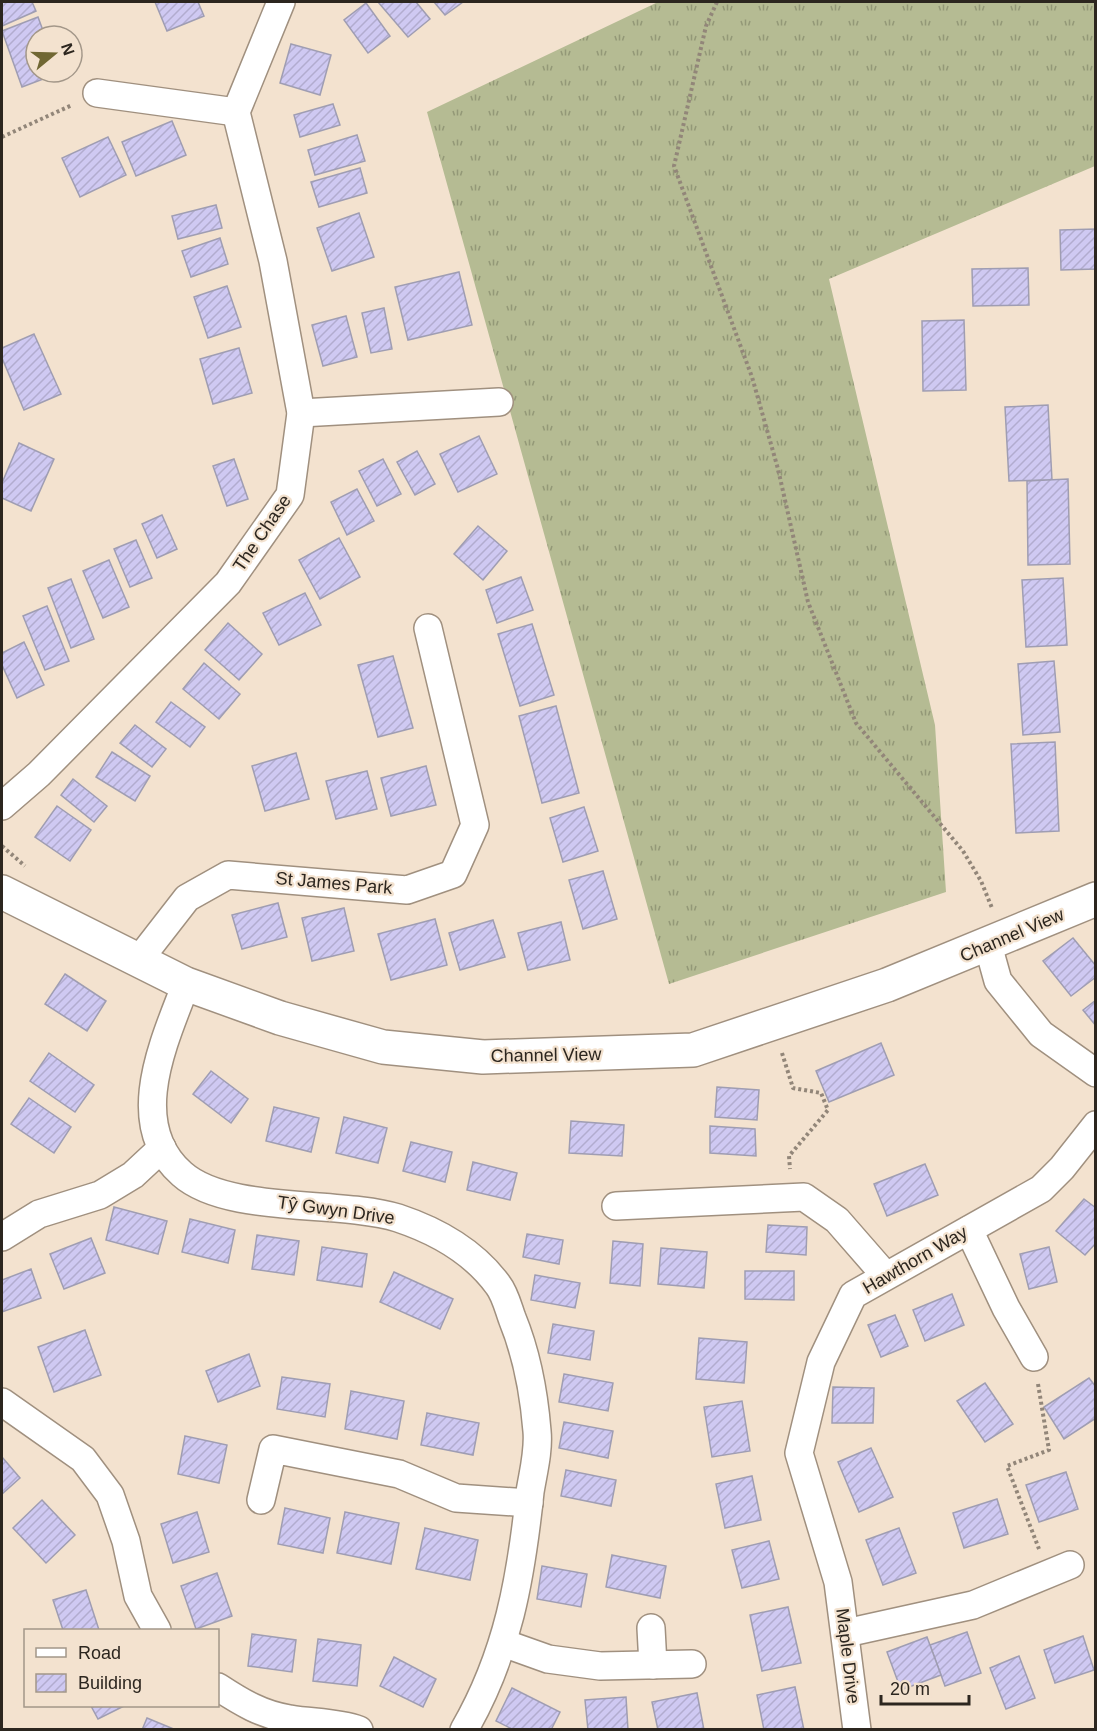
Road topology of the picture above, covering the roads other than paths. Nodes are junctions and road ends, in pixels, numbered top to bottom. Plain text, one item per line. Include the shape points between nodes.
1 (280, 2) edge
2 (97, 93) road end
3 (236, 112) junction
4 (499, 402) dead end
5 (301, 413) junction
6 (428, 628) dead end
7 (2, 806) edge
8 (2, 892) edge
9 (1095, 899) edge
10 (992, 931) junction
11 (138, 961) junction
12 (186, 984) junction
13 (1095, 1073) edge
14 (1095, 1125) edge
15 (162, 1148) junction
16 (616, 1206) dead end
17 (969, 1230) junction
18 (2, 1237) edge
19 (885, 1275) junction
20 (1034, 1357) road end
21 (2, 1402) edge
22 (261, 1500) dead end
23 (529, 1503) junction
24 (1059, 1569) road end
25 (838, 1582) joint
26 (651, 1628) dead end
27 (156, 1629) edge
28 (846, 1633) junction
29 (503, 1643) junction
30 (692, 1664) dead end
31 (653, 1665) junction
32 (219, 1688) edge
33 (359, 1730) edge
34 (464, 1730) edge
35 (857, 1730) edge

1 - 3 street
2 - 3 street
3 - 5 street, The Chase via 273,261
4 - 5 street
5 - 7 street, The Chase via 290,495 228,583 39,774
6 - 11 street, St James Park via 475,825 453,874 407,890 228,874 187,898
8 - 11 street, Channel View
9 - 10 street, Channel View
10 - 12 street, Channel View via 887,985 693,1050 483,1057 383,1047 280,1018
10 - 13 street via 998,981 1041,1034
11 - 12 street, Channel View
12 - 15 street, Tŷ Gwyn Drive via 163,1043 151,1109
14 - 17 street, Hawthorn Way via 1041,1189
15 - 18 street via 133,1175 100,1195 39,1214
15 - 23 street, Tŷ Gwyn Drive via 182,1174 214,1193 395,1217 434,1232 469,1254 499,1286 521,1341 537,1433
16 - 19 street via 804,1197 837,1220
17 - 19 street, Hawthorn Way
17 - 20 street
19 - 25 street, Hawthorn Way via 854,1295 843,1313 821,1362 799,1453
21 - 27 street via 83,1459 110,1495 126,1541 138,1596
22 - 23 street via 273,1449 399,1474 456,1498
23 - 29 street, Tŷ Gwyn Drive via 518,1592
24 - 28 street via 973,1605
25 - 28 street, Maple Drive
26 - 31 street
28 - 35 street, Maple Drive
29 - 31 street via 548,1659 600,1666
29 - 34 street, Tŷ Gwyn Drive via 479,1704
30 - 31 street
32 - 33 street via 252,1709

